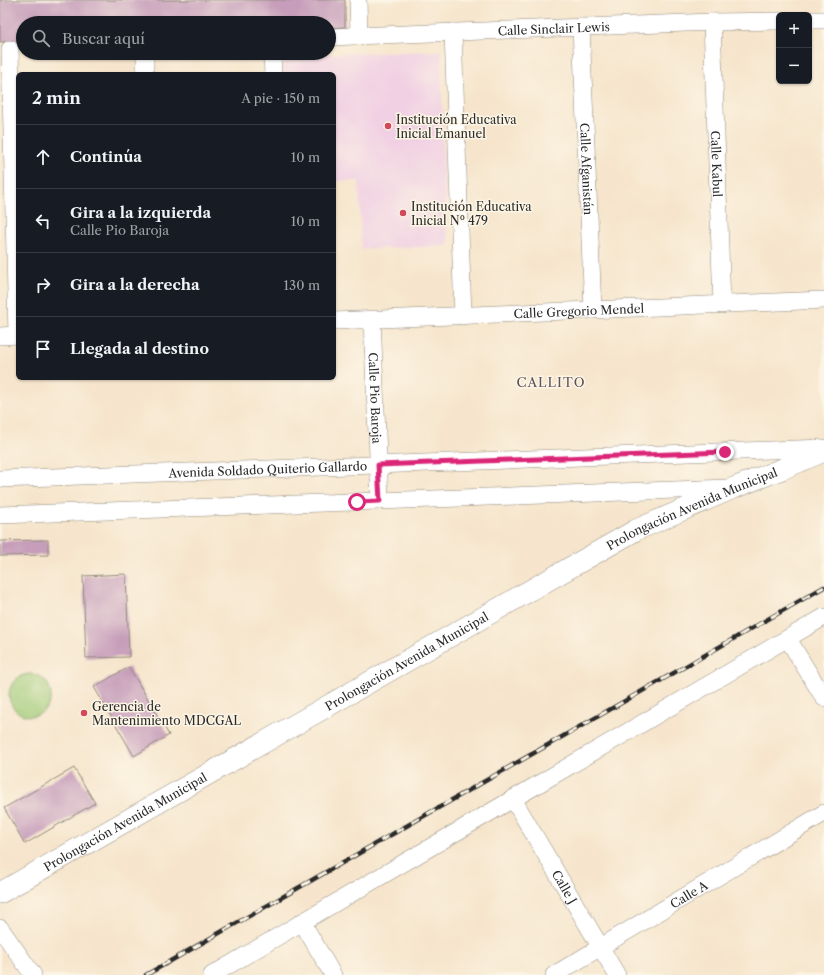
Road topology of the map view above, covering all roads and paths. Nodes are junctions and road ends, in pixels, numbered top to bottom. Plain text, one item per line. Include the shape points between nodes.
1 (358, 0) edge
2 (812, 20) edge
3 (824, 20) edge
4 (776, 21) edge
5 (712, 22) junction
6 (581, 27) junction
7 (453, 32) junction
8 (359, 36) junction
9 (336, 37) edge
10 (11, 49) edge
11 (145, 60) edge
12 (272, 60) edge
13 (145, 72) edge
14 (273, 72) edge
15 (16, 253) edge
16 (824, 300) edge
17 (722, 305) junction
18 (593, 310) junction
19 (463, 316) junction
20 (372, 320) junction
21 (336, 321) edge
22 (16, 335) edge
23 (0, 336) edge
24 (824, 448) edge
25 (824, 451) edge
26 (378, 465) junction
27 (0, 479) edge
28 (736, 487) junction
29 (380, 501) junction
30 (0, 516) edge
31 (824, 617) edge
32 (788, 638) junction
33 (824, 698) edge
34 (513, 799) junction
35 (824, 813) edge
36 (0, 893) edge
37 (302, 922) junction
38 (0, 928) edge
39 (601, 948) junction
40 (33, 975) edge
41 (212, 975) edge
42 (333, 975) edge
43 (554, 975) edge
44 (617, 975) edge

1 - 8 street
2 - 3 street
4 - 5 street, Calle Sinclair Lewis
5 - 6 street, Calle Sinclair Lewis
5 - 17 street, Calle Kabul
6 - 7 street, Calle Sinclair Lewis
6 - 18 street, Calle Afganistán
7 - 8 street, Calle Sinclair Lewis
7 - 19 street
8 - 9 street, Calle Sinclair Lewis
10 - 15 street
11 - 13 street
12 - 14 street
16 - 17 street, Calle Gregorio Mendel
17 - 18 street, Calle Gregorio Mendel
18 - 19 street, Calle Gregorio Mendel
19 - 20 street, Calle Gregorio Mendel
20 - 21 street, Calle Gregorio Mendel
20 - 26 street, Calle Pio Baroja
22 - 23 street
24 - 26 street, Avenida Soldado Quiterio Gallardo
25 - 28 main road, Prolongación Avenida Municipal
26 - 27 street, Avenida Soldado Quiterio Gallardo
26 - 29 street, Calle Pio Baroja
28 - 29 street
28 - 36 main road, Prolongación Avenida Municipal via 636,530
29 - 30 street
31 - 32 street
32 - 33 street
32 - 34 street
34 - 37 street
34 - 39 street, Calle J
35 - 39 street, Calle A
37 - 41 street
37 - 42 street
38 - 40 street
39 - 43 street, Calle A
39 - 44 street, Calle J

